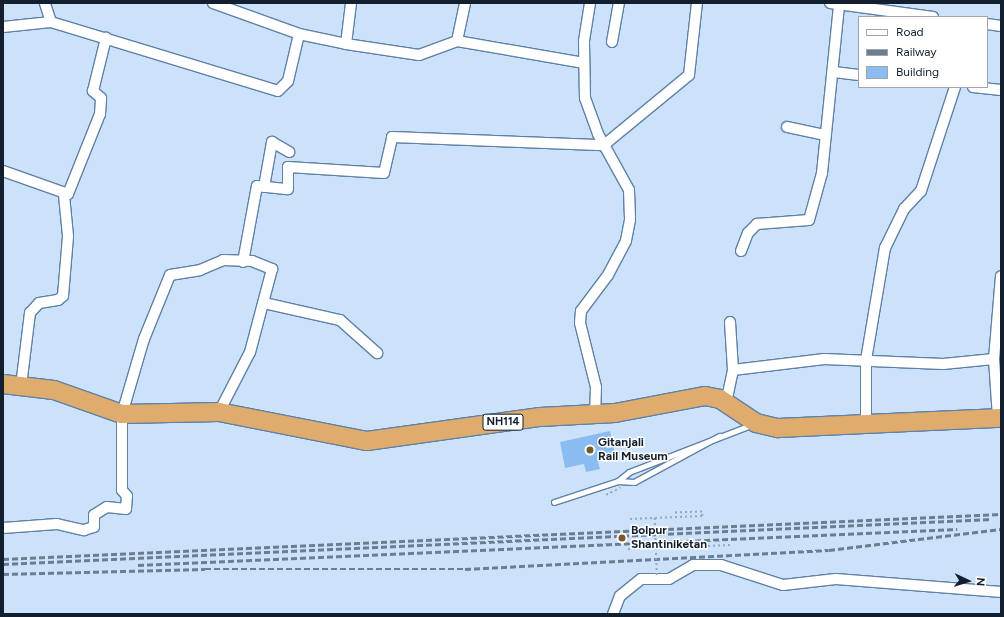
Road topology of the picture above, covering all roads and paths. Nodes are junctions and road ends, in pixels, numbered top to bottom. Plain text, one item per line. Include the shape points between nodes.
1 (45, 3) edge
2 (214, 3) edge
3 (351, 3) edge
4 (465, 3) edge
5 (590, 3) edge
6 (619, 3) edge
7 (696, 3) edge
8 (835, 4) edge
9 (244, 8) edge
10 (925, 16) edge
11 (51, 22) junction
12 (988, 24) edge
13 (1001, 26) edge
14 (3, 27) edge
15 (300, 34) junction
16 (106, 38) junction
17 (457, 41) junction
18 (612, 42) dead end
19 (346, 44) junction
20 (584, 63) junction
21 (834, 72) junction
22 (858, 74) edge
23 (954, 88) edge
24 (982, 88) edge
25 (1001, 90) edge
26 (787, 127) dead end
27 (825, 134) junction
28 (604, 145) junction
29 (289, 152) dead end
30 (3, 171) edge
31 (264, 187) junction
32 (64, 195) junction
33 (741, 251) dead end
34 (243, 261) junction
35 (1001, 276) edge
36 (264, 303) junction
37 (730, 322) dead end
38 (377, 353) dead end
39 (994, 359) junction
40 (866, 360) junction
41 (733, 370) junction
42 (3, 384) edge
43 (21, 386) junction
44 (726, 403) junction
45 (219, 412) junction
46 (122, 414) junction
47 (595, 414) junction
48 (1000, 418) edge
49 (756, 423) junction
50 (866, 424) junction
51 (719, 436) junction
52 (618, 481) junction
53 (554, 502) dead end
54 (672, 513) dead end
55 (655, 518) junction
56 (630, 519) dead end
57 (3, 528) edge
58 (731, 545) dead end
59 (656, 548) junction
60 (628, 549) dead end
61 (656, 576) dead end
62 (1001, 592) edge
63 (613, 614) edge

1 - 11 street
2 - 9 street
3 - 19 street
4 - 17 street
5 - 20 street
6 - 18 street
7 - 28 street via 689,75
8 - 10 street
8 - 21 street
9 - 15 street
11 - 14 street
11 - 16 street
12 - 13 street
15 - 16 street via 288,81 278,91
15 - 19 street
16 - 32 street via 93,91 101,98 100,114 68,194
17 - 19 street via 418,55
17 - 20 street
20 - 28 street via 585,98
21 - 22 street
21 - 27 street
23 - 40 street via 921,191 904,209 885,248
24 - 25 street
26 - 27 street
27 - 33 street via 822,172 809,220 757,224 748,233
28 - 31 street via 392,137 384,173 288,167 288,189
28 - 47 street via 629,190 630,220 626,241 608,275 581,311 580,323 596,387
29 - 31 street via 272,142
30 - 32 street
31 - 34 street via 257,186
32 - 43 street via 68,236 62,296 58,300 39,303 30,313
34 - 36 street via 272,269
34 - 46 street via 222,260 200,270 170,275 144,339
35 - 39 street
36 - 38 street via 340,320
36 - 45 street via 250,352
37 - 41 street
39 - 40 street via 942,364
39 - 48 street
40 - 41 street via 824,359
40 - 50 street
41 - 44 street
42 - 43 highway, NH114
43 - 46 highway, NH114 via 54,390
44 - 47 highway, NH114 via 705,396 629,411
44 - 49 highway, NH114
45 - 46 highway, NH114
45 - 47 highway, NH114 via 367,441 514,420
46 - 57 street via 122,490 127,496 126,509 107,507 94,515 94,527 84,530 57,524
48 - 50 highway, NH114
49 - 50 highway, NH114 via 793,429
49 - 51 lane
51 - 52 lane via 629,472
51 - 52 lane via 634,482
52 - 53 lane
54 - 55 path via 702,512 702,516
55 - 56 path
55 - 59 path, bridge
58 - 59 path
59 - 60 path
59 - 61 path, bridge
62 - 63 street via 836,579 783,585 721,565 693,565 669,579 641,579 620,596

